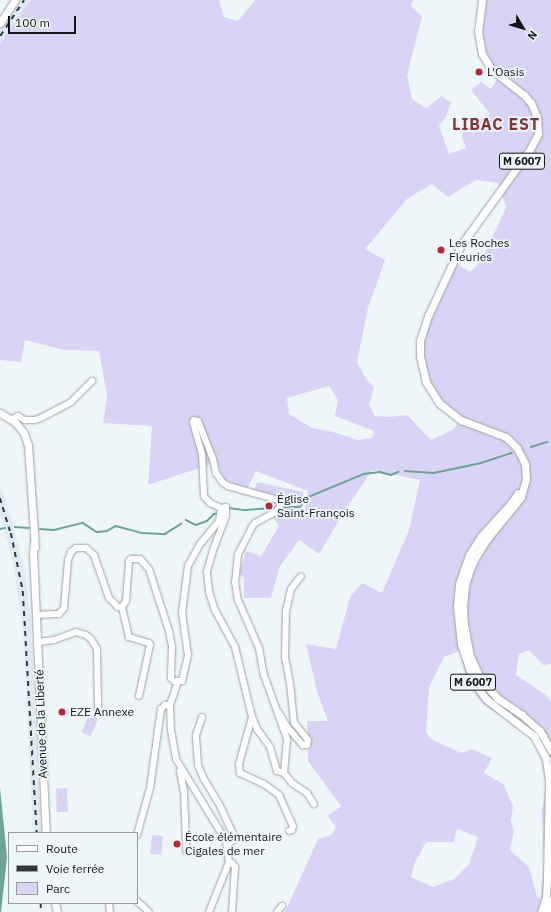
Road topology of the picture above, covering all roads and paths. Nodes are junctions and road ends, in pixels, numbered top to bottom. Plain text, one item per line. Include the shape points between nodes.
1 (15, 0) edge
2 (482, 0) edge
3 (0, 23) edge
4 (92, 381) dead end
5 (0, 413) edge
6 (12, 419) junction
7 (512, 443) junction
8 (220, 508) junction
9 (301, 576) dead end
10 (122, 607) junction
11 (37, 615) junction
12 (38, 642) junction
13 (470, 656) junction
14 (178, 682) junction
15 (139, 696) dead end
16 (170, 705) junction
17 (98, 709) dead end
18 (499, 709) junction
19 (276, 712) junction
20 (202, 717) dead end
21 (252, 717) junction
22 (525, 719) junction
23 (551, 751) edge
24 (181, 769) junction
25 (284, 773) junction
26 (314, 804) dead end
27 (289, 831) dead end
28 (46, 832) edge
29 (138, 832) edge
30 (228, 845) junction
31 (186, 851) dead end
32 (229, 862) junction
33 (551, 901) edge
34 (138, 902) edge
35 (282, 906) dead end
36 (148, 912) edge
37 (209, 912) edge
38 (232, 912) edge
39 (277, 912) edge
40 (541, 912) edge
41 (547, 912) edge

1 - 3 main road
2 - 7 main road, M 6007 via 478,31 482,54 492,70 531,103 537,117 538,134 529,151 461,245 434,299 420,340 419,351 422,372 431,393 443,407 471,425 501,434
4 - 6 street via 72,402 42,418 24,420 18,416
5 - 6 main road, Avenue de la Liberté
6 - 11 main road, Avenue de la Liberté via 24,433 29,450
7 - 13 main road, M 6007 via 525,464 526,479 517,503 484,543 470,569 465,585 463,607
7 - 18 main road, M 6007 via 522,469 520,486 511,503 481,536 469,556 459,584 457,606 469,674 480,692
8 - 14 street via 219,521 200,544 188,566 182,602 188,655 184,677
8 - 19 street via 204,496 202,454 194,420 198,421 216,473 223,483 278,500 281,504 277,511 252,526 238,555 235,582 238,600 258,648
8 - 21 street via 226,507 226,516 214,547 207,581 214,610 235,647
9 - 19 street via 291,589 286,611 285,657 294,723 308,740 307,745 303,745
10 - 11 street via 114,604 109,598 94,555 81,547 71,552 68,560 62,612
10 - 14 street via 126,600 127,565 131,559 140,559 149,569 162,610 172,647 171,678
10 - 15 street via 129,637 150,645
11 - 12 main road, Avenue de la Liberté
12 - 17 street via 54,640 76,632 91,639 97,649
12 - 28 main road, Avenue de la Liberté
13 - 18 main road via 470,664 476,679
13 - 22 main road, M 6007 via 486,687
14 - 16 street
16 - 24 street via 174,752
16 - 29 street via 165,705 161,709 150,788
18 - 22 main road
18 - 40 main road, M 6007 via 534,736 546,759 549,780 548,878
19 - 25 street via 287,739
20 - 30 street via 196,736 198,765 232,834 232,841
21 - 25 street via 270,747 277,771
21 - 27 street via 239,764 240,773 264,784 279,795 293,826
22 - 23 main road, M 6007 via 540,731
24 - 30 street
24 - 31 street via 186,814
25 - 26 street via 292,783 303,789
30 - 32 street
32 - 37 street
32 - 38 street via 235,867
33 - 41 main road
34 - 36 street
35 - 39 street

